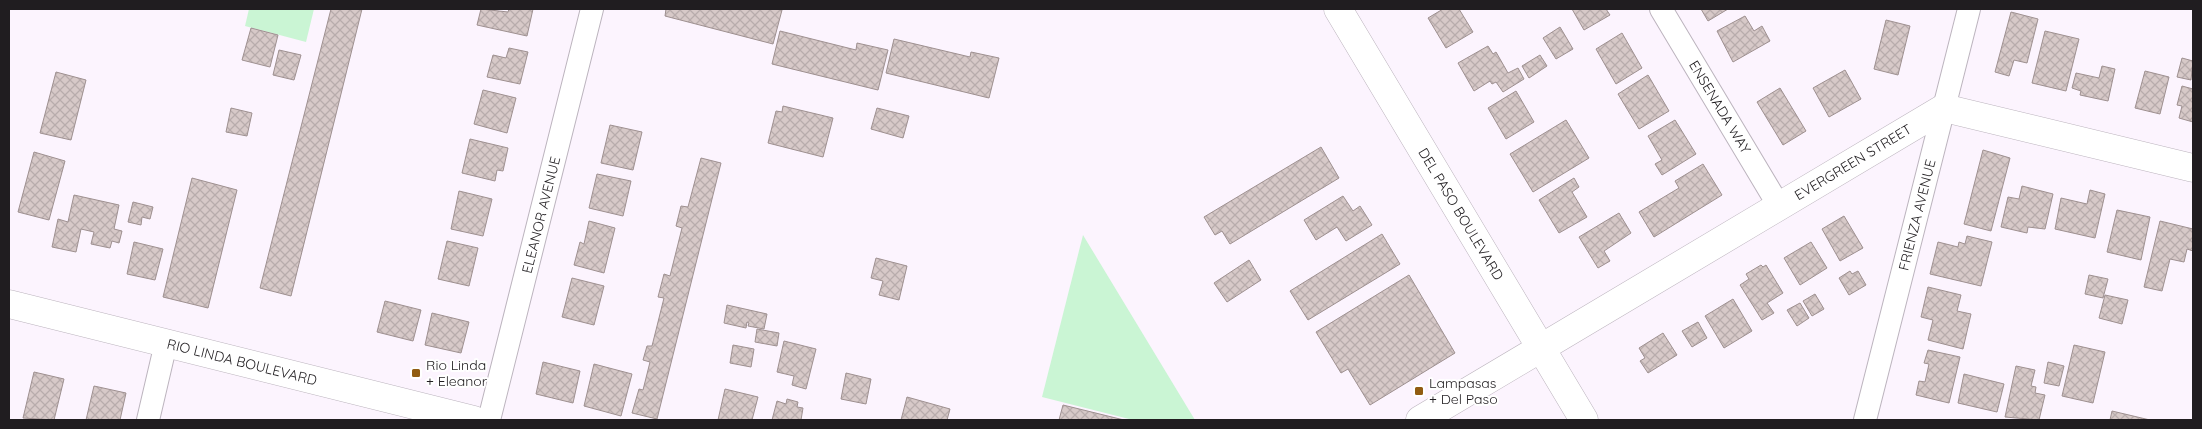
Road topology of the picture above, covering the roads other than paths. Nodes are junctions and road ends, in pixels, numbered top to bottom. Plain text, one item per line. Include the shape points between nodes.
1 (592, 9) edge
2 (1338, 9) edge
3 (1661, 9) edge
4 (1969, 9) edge
5 (1944, 108) junction
6 (2193, 168) edge
7 (1779, 206) junction
8 (9, 304) edge
9 (166, 344) junction
10 (1541, 348) junction
11 (148, 420) edge
12 (474, 420) edge
13 (489, 420) edge
14 (1420, 420) edge
15 (1584, 420) edge
16 (1865, 420) edge

1 - 13 street, ELEANOR AVENUE
2 - 10 main road, DEL PASO BOULEVARD
3 - 7 street, ENSENADA WAY
4 - 5 street, FRIENZA AVENUE
5 - 6 main road
5 - 7 main road, EVERGREEN STREET
5 - 16 street, FRIENZA AVENUE
7 - 10 main road, EVERGREEN STREET
8 - 9 main road, RIO LINDA BOULEVARD
9 - 11 street
9 - 12 main road, RIO LINDA BOULEVARD
10 - 14 main road, EVERGREEN STREET
10 - 15 main road, DEL PASO BOULEVARD

